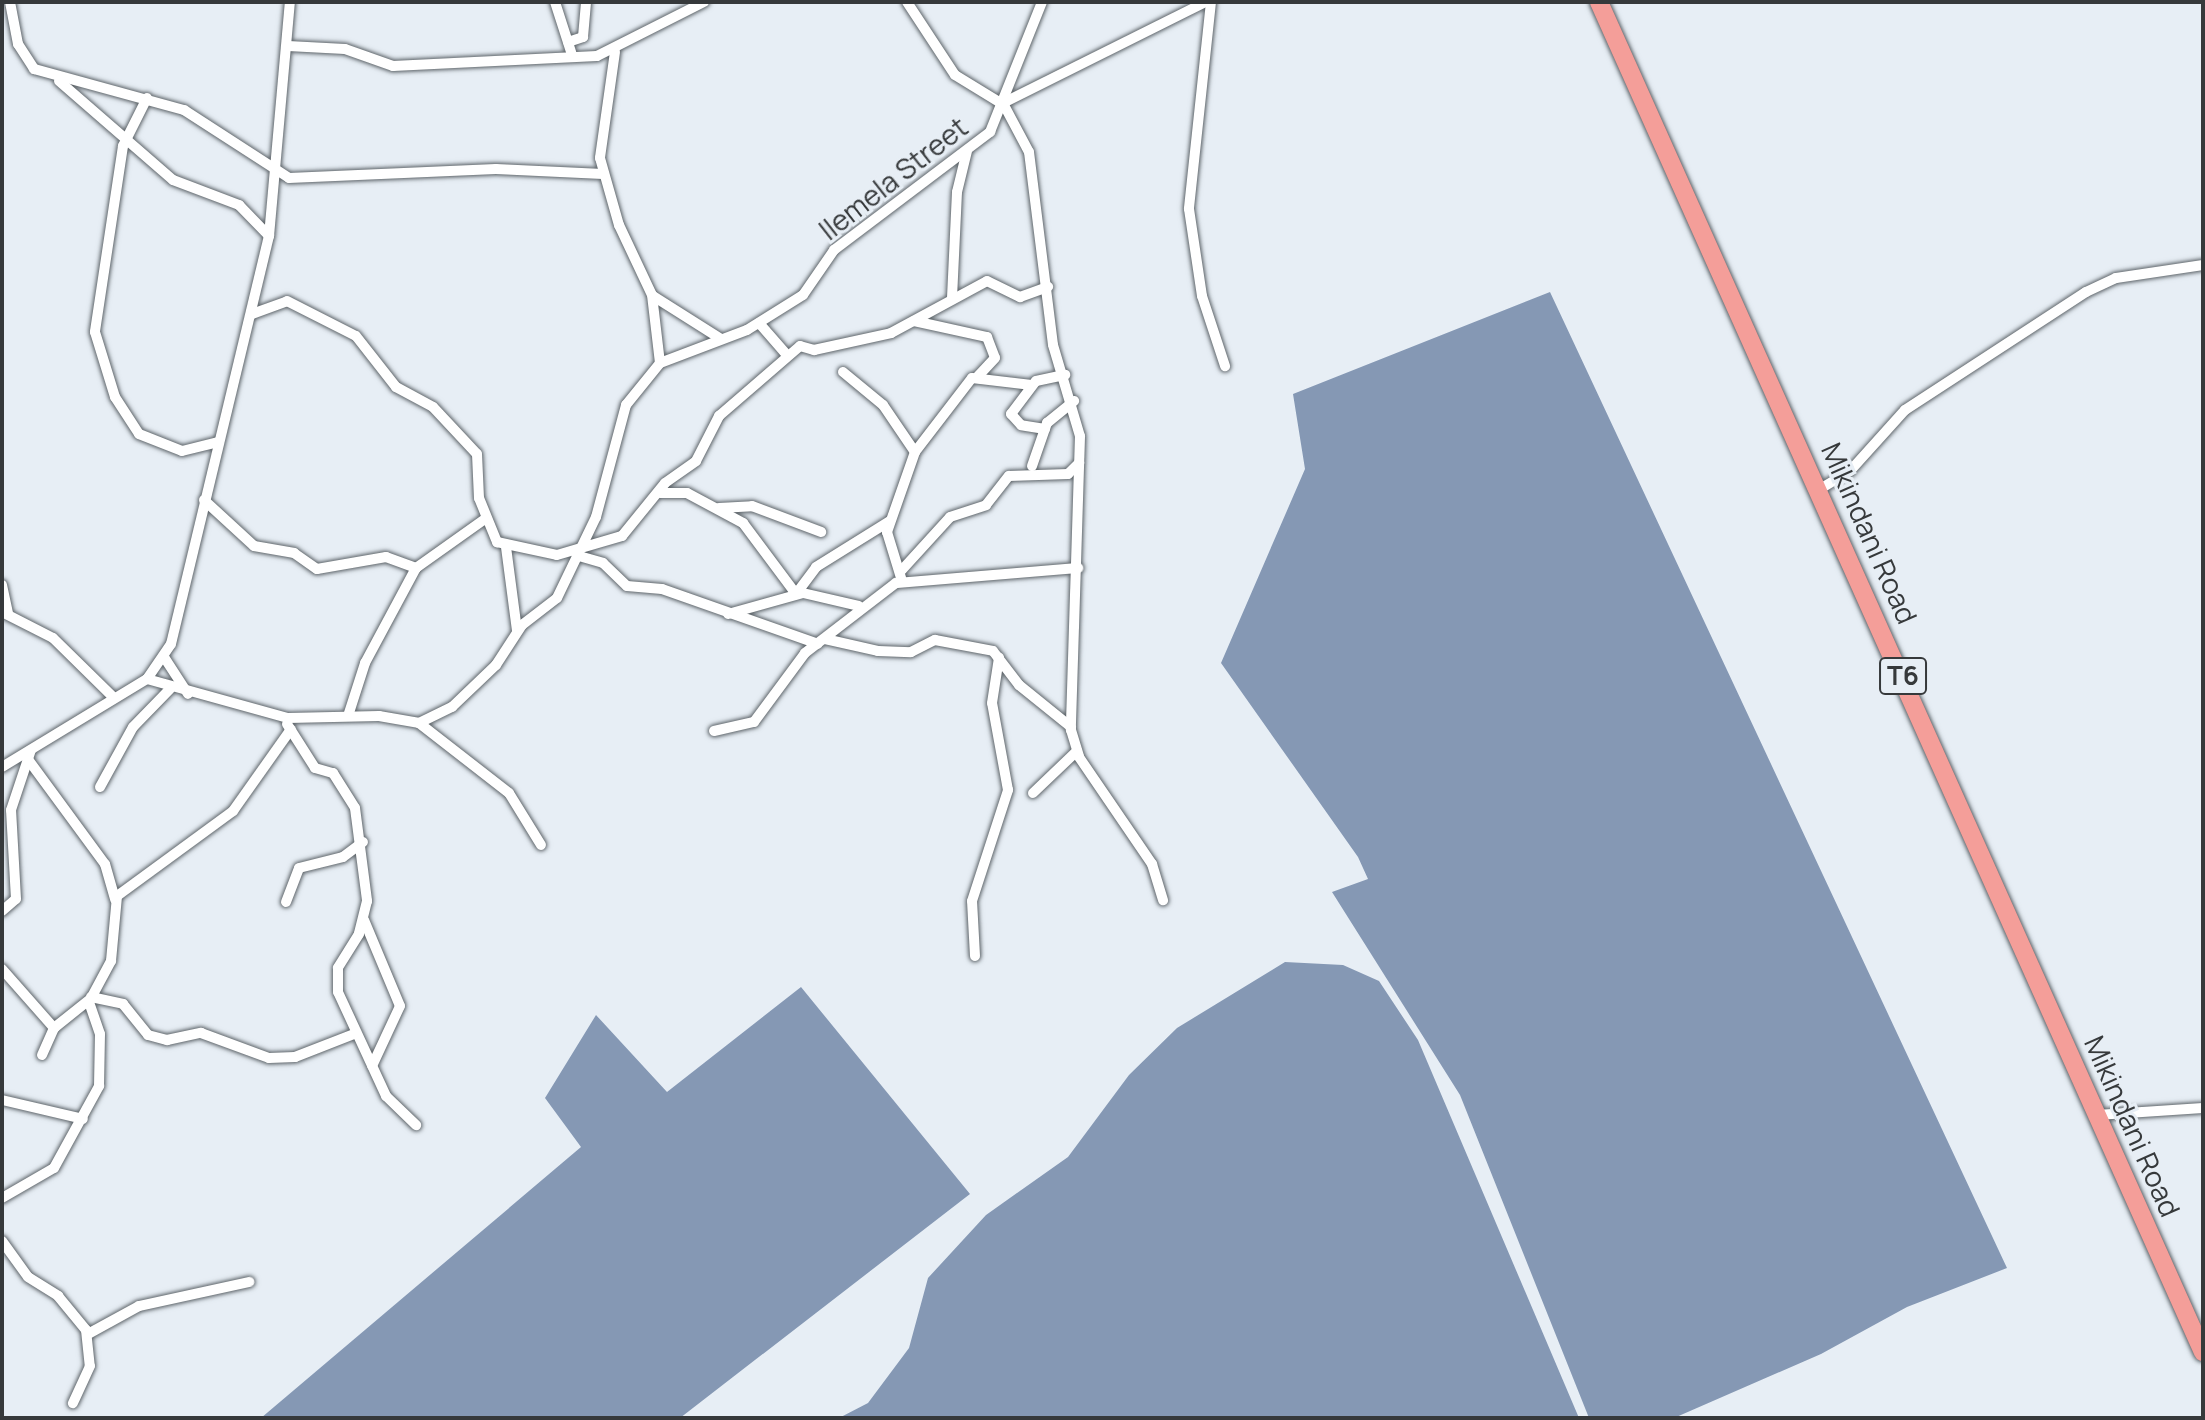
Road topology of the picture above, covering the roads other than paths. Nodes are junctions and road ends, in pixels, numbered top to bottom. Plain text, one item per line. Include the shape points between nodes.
1 (10, 2) edge
2 (290, 2) edge
3 (555, 2) edge
4 (586, 2) edge
5 (704, 2) edge
6 (907, 2) edge
7 (1042, 2) edge
8 (1209, 2) edge
9 (1599, 2) edge
10 (568, 42) junction
11 (288, 46) junction
12 (615, 52) junction
13 (572, 55) junction
14 (57, 80) junction
15 (147, 98) junction
16 (1005, 104) junction
17 (126, 138) junction
18 (967, 151) junction
19 (278, 168) junction
20 (603, 174) junction
21 (269, 236) junction
22 (2203, 265) edge
23 (1048, 287) junction
24 (652, 295) junction
25 (952, 298) junction
26 (252, 314) junction
27 (914, 321) junction
28 (759, 323) junction
29 (721, 339) junction
30 (786, 354) junction
31 (660, 363) junction
32 (1225, 366) dead end
33 (843, 372) dead end
34 (1065, 375) junction
35 (978, 376) junction
36 (1032, 385) junction
37 (1074, 401) junction
38 (1045, 429) junction
39 (219, 442) junction
40 (915, 452) junction
41 (1080, 462) junction
42 (1032, 466) dead end
43 (1820, 489) junction
44 (660, 493) junction
45 (204, 500) junction
46 (719, 508) junction
47 (485, 519) junction
48 (891, 519) junction
49 (821, 532) dead end
50 (506, 547) junction
51 (580, 553) junction
52 (416, 568) junction
53 (1078, 568) junction
54 (901, 576) junction
55 (2, 585) edge
56 (796, 594) junction
57 (859, 606) junction
58 (5, 613) edge
59 (728, 614) junction
60 (517, 631) junction
61 (822, 641) junction
62 (164, 657) junction
63 (999, 658) junction
64 (147, 679) junction
65 (170, 689) junction
66 (188, 694) junction
67 (113, 697) junction
68 (348, 716) junction
69 (282, 717) junction
70 (419, 723) junction
71 (1071, 727) junction
72 (291, 729) junction
73 (714, 731) dead end
74 (1077, 751) junction
75 (29, 753) junction
76 (2, 767) edge
77 (100, 787) dead end
78 (1033, 793) dead end
79 (363, 842) junction
80 (541, 845) dead end
81 (115, 900) junction
82 (1163, 900) dead end
83 (286, 902) dead end
84 (2, 911) edge
85 (364, 920) junction
86 (975, 956) dead end
87 (2, 969) edge
88 (90, 999) junction
89 (54, 1028) junction
90 (354, 1034) junction
91 (42, 1055) dead end
92 (372, 1066) junction
93 (2, 1100) edge
94 (2203, 1108) edge
95 (2097, 1115) junction
96 (83, 1119) junction
97 (416, 1125) dead end
98 (2, 1198) edge
99 (2, 1241) edge
100 (249, 1282) dead end
101 (88, 1334) junction
102 (2203, 1352) edge
103 (73, 1403) dead end

1 - 14 street via 22,54
2 - 11 street
3 - 10 street
4 - 10 street via 583,37
5 - 12 street
6 - 16 street via 955,75
7 - 16 street, Ilemela Street
8 - 16 street
8 - 32 street via 1189,209 1202,296
9 - 43 highway, Mikindani Road / T6
10 - 13 street
11 - 13 street via 345,49 393,66
11 - 19 street
12 - 13 street
12 - 20 street via 600,142
14 - 15 street
14 - 17 street
15 - 17 street
15 - 19 street via 214,125
16 - 18 street, Ilemela Street via 995,127
16 - 23 street via 1029,152
17 - 21 street via 181,185 239,205
17 - 39 street via 96,317 99,345 115,397 139,434 182,451
18 - 25 street via 957,192
18 - 28 street, Ilemela Street via 834,250 807,292
19 - 20 street via 304,179 496,169
19 - 21 street
20 - 24 street
21 - 26 street
22 - 43 street via 2116,278 2086,292 1905,410 1850,471
23 - 25 street via 1020,297 987,281
23 - 34 street via 1053,345
24 - 29 street
24 - 31 street
25 - 27 street
26 - 39 street
26 - 47 street via 287,301 328,316 356,336 396,387 433,407 473,447
27 - 30 street via 881,336 814,350 800,346
27 - 35 street via 987,337 995,358
28 - 29 street, Ilemela Street
28 - 30 street
29 - 31 street, Ilemela Street
30 - 44 street via 719,416 696,461
31 - 51 street, Ilemela Street via 626,405
33 - 40 street via 883,405
34 - 36 street
34 - 37 street
35 - 36 street
35 - 40 street via 951,397
36 - 38 street via 1011,416
37 - 38 street
37 - 41 street
38 - 42 street
39 - 45 street
40 - 48 street
41 - 53 street
41 - 54 street via 1068,474 1009,476 986,505 950,517
43 - 95 highway, Mikindani Road / T6
44 - 46 street via 687,493
44 - 51 street via 622,536
45 - 52 street via 254,546 294,553 317,569 386,557
45 - 62 street
46 - 49 street via 752,506
46 - 56 street via 748,528
47 - 50 street
47 - 52 street
48 - 54 street via 887,537
48 - 56 street via 816,567
50 - 51 street via 551,555
50 - 60 street
51 - 59 street via 603,563 627,586 662,589
51 - 60 street, Ilemela Street via 557,598
52 - 68 street via 365,663
53 - 54 street
53 - 71 street
54 - 57 street
55 - 58 street
56 - 57 street
56 - 59 street
57 - 61 street
58 - 67 street via 53,638
59 - 61 street
60 - 70 street, Ilemela Street via 468,694
61 - 63 street via 905,652 937,640 993,651
61 - 73 street via 762,716
62 - 64 street
62 - 66 street
63 - 71 street
63 - 86 street via 992,703 1008,790 972,901
64 - 65 street
64 - 67 street
65 - 66 street
65 - 77 street via 133,727
66 - 69 street
67 - 75 street
68 - 69 street
68 - 70 street
69 - 72 street
70 - 80 street via 509,793
71 - 74 street
72 - 79 street via 315,768 341,783
72 - 81 street via 233,811
74 - 78 street
74 - 82 street via 1152,864
75 - 76 street
75 - 81 street via 105,864
75 - 84 street via 11,810 17,896
79 - 83 street via 343,857 299,868
79 - 85 street
81 - 88 street via 111,961
85 - 90 street via 338,968 342,1011
85 - 92 street via 400,1006
87 - 89 street
88 - 89 street
88 - 90 street via 123,1004 146,1034 167,1040 201,1033 269,1058 295,1057
88 - 96 street via 100,1034 99,1086 85,1101
89 - 91 street
90 - 92 street
92 - 97 street via 386,1096
93 - 96 street
94 - 95 street
95 - 102 highway, Mikindani Road / T6
96 - 98 street via 54,1168
99 - 101 street
100 - 101 street via 139,1306
101 - 103 street via 90,1366

